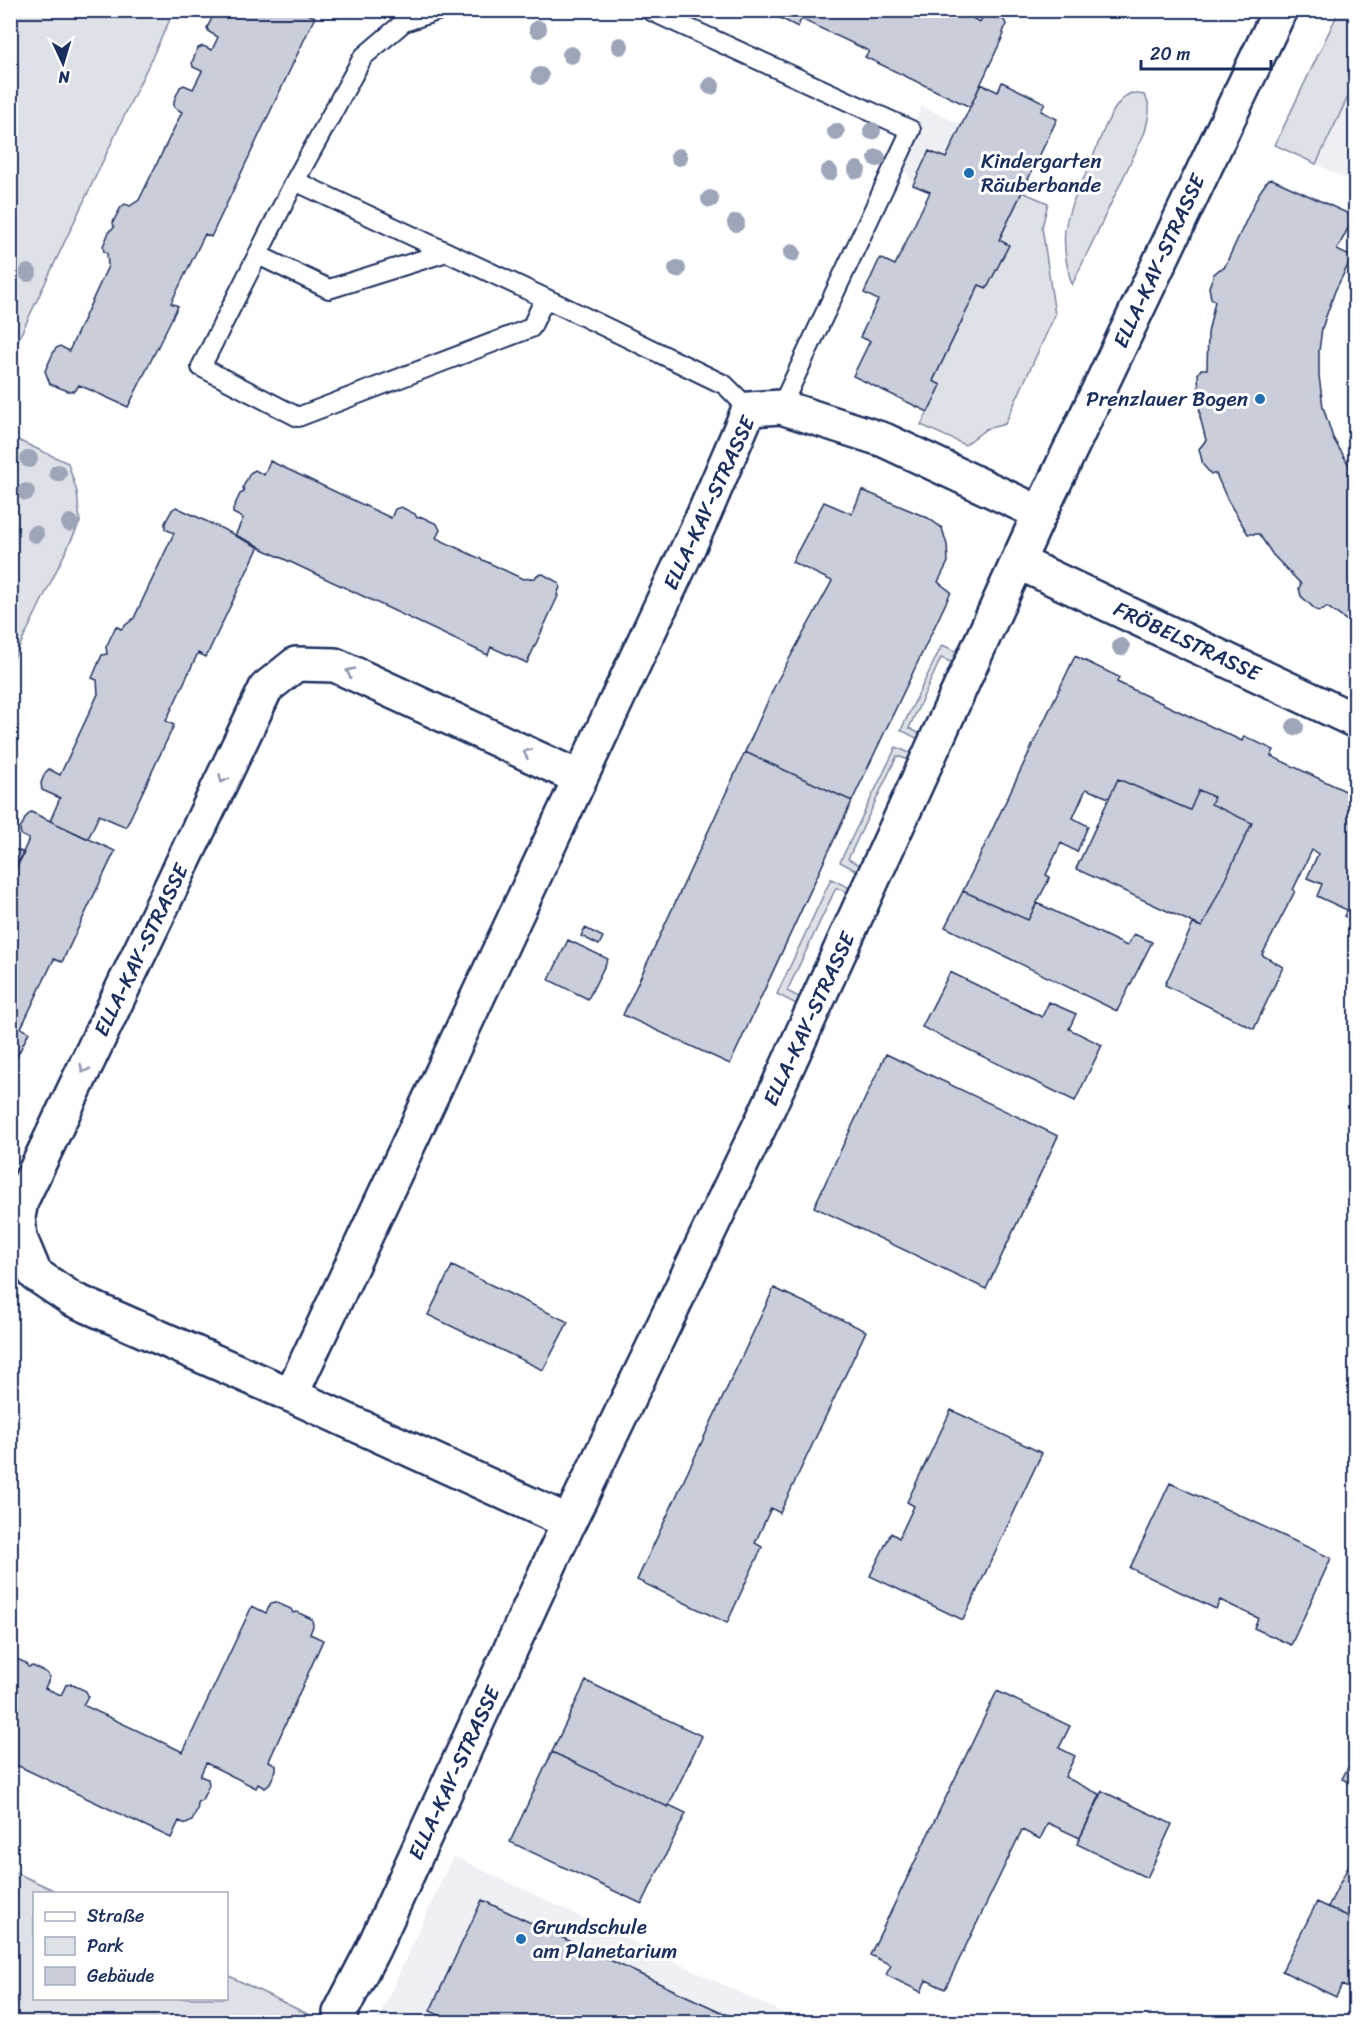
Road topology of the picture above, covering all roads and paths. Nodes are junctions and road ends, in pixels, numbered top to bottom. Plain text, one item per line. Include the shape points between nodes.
1 (440, 10) edge
2 (649, 10) edge
3 (1280, 10) edge
4 (295, 182) junction
5 (447, 252) junction
6 (258, 255) junction
7 (545, 298) junction
8 (781, 407) junction
9 (749, 409) junction
10 (1040, 513) junction
11 (1018, 562) junction
12 (1356, 721) edge
13 (580, 778) junction
14 (291, 1395) junction
15 (569, 1522) junction
16 (337, 2018) edge

1 - 4 lane via 405,22 363,57
2 - 8 lane via 910,130
3 - 10 street, ELLA-KAY-STRASSE
4 - 5 lane
4 - 6 lane
5 - 6 lane via 329,289
5 - 7 lane
6 - 7 lane via 201,367 298,417 531,328
7 - 9 lane via 725,385
8 - 9 street, ELLA-KAY-STRASSE
8 - 10 street, ELLA-KAY-STRASSE via 884,440
9 - 13 street, ELLA-KAY-STRASSE
10 - 11 street, ELLA-KAY-STRASSE
11 - 12 street, FRÖBELSTRASSE
11 - 15 street, ELLA-KAY-STRASSE via 765,1115
13 - 14 street, ELLA-KAY-STRASSE
13 -> 14 street, ELLA-KAY-STRASSE via 335,664 296,664 266,688 21,1201 20,1238 35,1274 72,1299
14 - 15 street, ELLA-KAY-STRASSE
15 - 16 street, ELLA-KAY-STRASSE via 373,1949

